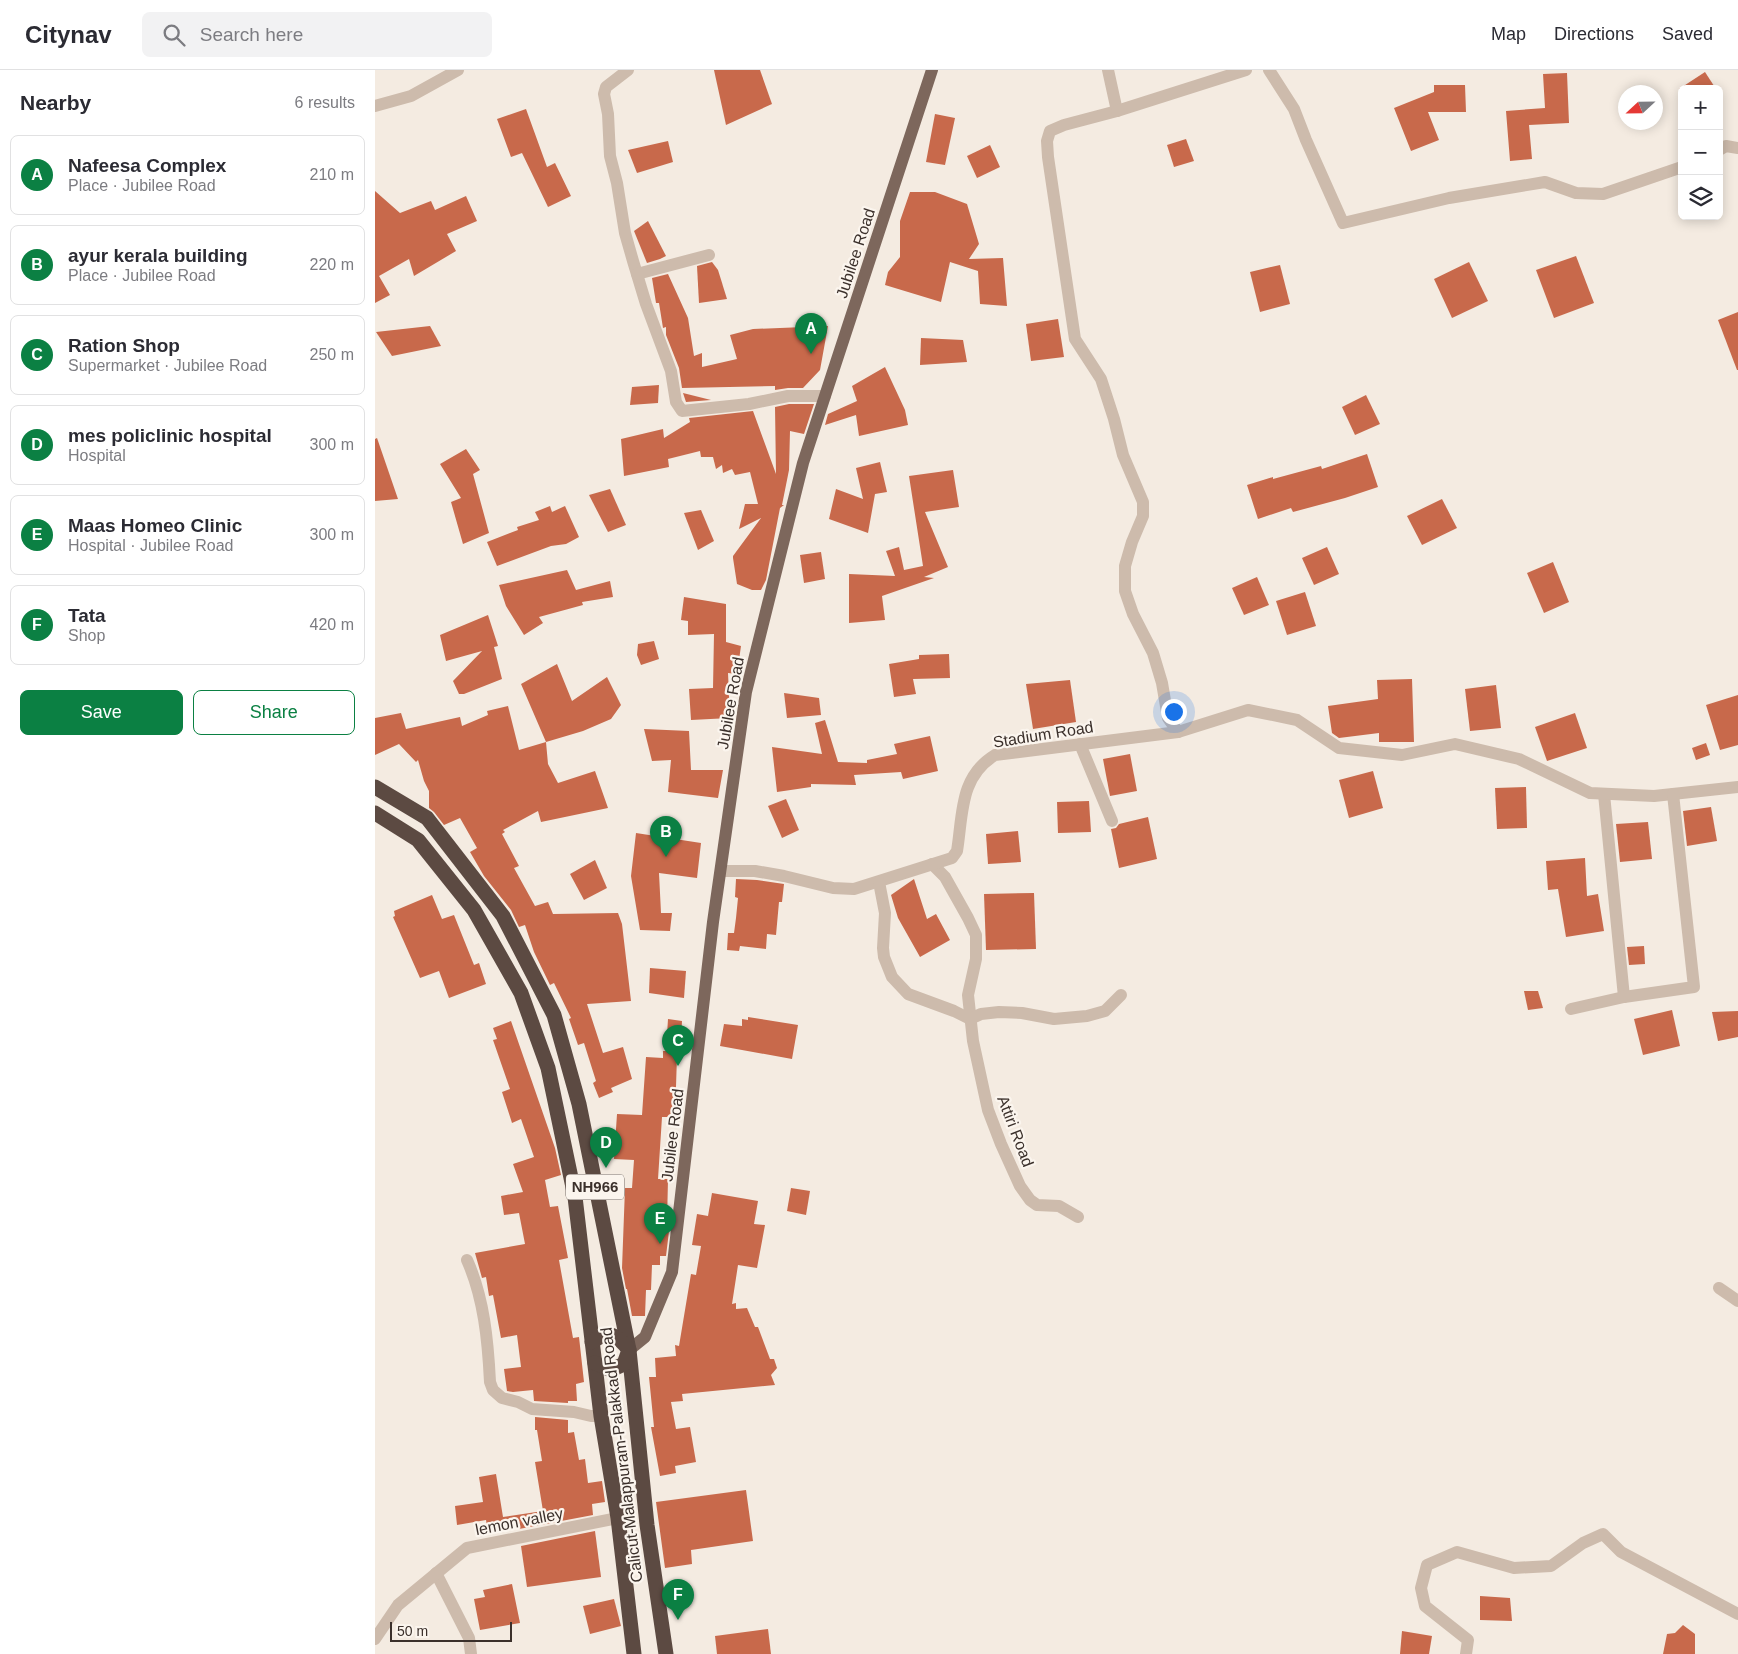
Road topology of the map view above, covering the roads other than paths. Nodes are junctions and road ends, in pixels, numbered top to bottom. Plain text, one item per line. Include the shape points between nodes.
1 (458, 70) edge
2 (628, 70) edge
3 (932, 70) edge
4 (1108, 70) edge
5 (1246, 70) edge
6 (1269, 70) edge
7 (375, 106) edge
8 (1117, 111) junction
9 (1723, 148) edge
10 (1738, 148) edge
11 (1678, 168) edge
12 (709, 255) dead end
13 (637, 274) junction
14 (825, 396) junction
15 (1178, 732) junction
16 (1080, 744) junction
17 (375, 787) edge
18 (1738, 787) edge
19 (1604, 794) junction
20 (1673, 794) junction
21 (375, 813) edge
22 (1112, 821) dead end
23 (932, 864) junction
24 (721, 871) junction
25 (879, 882) junction
26 (1121, 995) dead end
27 (1624, 997) junction
28 (1571, 1009) dead end
29 (970, 1019) junction
30 (1078, 1217) dead end
31 (467, 1260) dead end
32 (1719, 1288) dead end
33 (1738, 1301) edge
34 (592, 1342) junction
35 (629, 1350) junction
36 (595, 1363) junction
37 (601, 1416) junction
38 (618, 1518) junction
39 (436, 1573) junction
40 (1738, 1614) edge
41 (375, 1639) edge
42 (471, 1654) edge
43 (635, 1654) edge
44 (666, 1654) edge
45 (1466, 1654) edge

1 - 7 street via 411,96
2 - 13 street via 606,87 604,94 610,156 625,233
3 - 14 main road, Jubilee Road
4 - 8 street
5 - 8 street
6 - 11 street via 1294,109 1343,224 1449,198 1545,182 1576,193 1603,194
8 - 15 street via 1064,124 1050,132 1048,157 1075,339 1101,380 1123,455 1143,502 1143,516 1125,566 1125,591 1153,653 1168,718
9 - 10 street
12 - 13 street
13 - 14 street via 682,412 788,396
14 - 24 main road, Jubilee Road via 803,463 746,692
15 - 16 street, Stadium Road
15 - 19 street, Stadium Road via 1248,710 1297,720 1339,748 1402,755 1455,744 1519,758 1590,793
16 - 22 street
16 - 23 street, Stadium Road via 995,755 983,762 965,792 957,851 952,858
17 - 35 highway, Calicut-Malappuram-Palakkad Road / NH966 via 427,818 503,916 554,1016 579,1104
18 - 20 street, Stadium Road
19 - 20 street, Stadium Road
19 - 27 street
20 - 27 street via 1694,987
21 - 34 highway, NH966 via 418,840 473,910 521,993 548,1068 573,1188
23 - 25 street, Stadium Road
23 - 29 street, Attiri Road via 945,877 976,935 976,959 968,995
24 - 25 street, Stadium Road via 755,871 854,889
24 - 35 main road, Jubilee Road via 672,1272 645,1337
25 - 29 street via 885,913 884,957 892,977 908,994
26 - 29 street via 1105,1011 1087,1016 1054,1019 999,1012
27 - 28 street
29 - 30 street, Attiri Road via 988,1110 1020,1186 1037,1204 1059,1206
31 - 37 street via 478,1289 485,1324 493,1390 502,1398 532,1409
32 - 33 street
34 - 35 highway via 600,1336 612,1334
34 - 36 highway, NH966
35 - 36 highway via 624,1364 611,1370
35 - 44 highway, Calicut-Malappuram-Palakkad Road / NH966 via 647,1525
36 - 37 highway, NH966
37 - 38 highway, NH966
38 - 39 street, lemon valley via 467,1548
38 - 43 highway, NH966
39 - 41 street, lemon valley via 398,1605
39 - 42 street via 469,1638
40 - 45 street via 1621,1552 1603,1534 1583,1543 1551,1566 1515,1568 1457,1552 1427,1565 1421,1588 1425,1606 1468,1640

